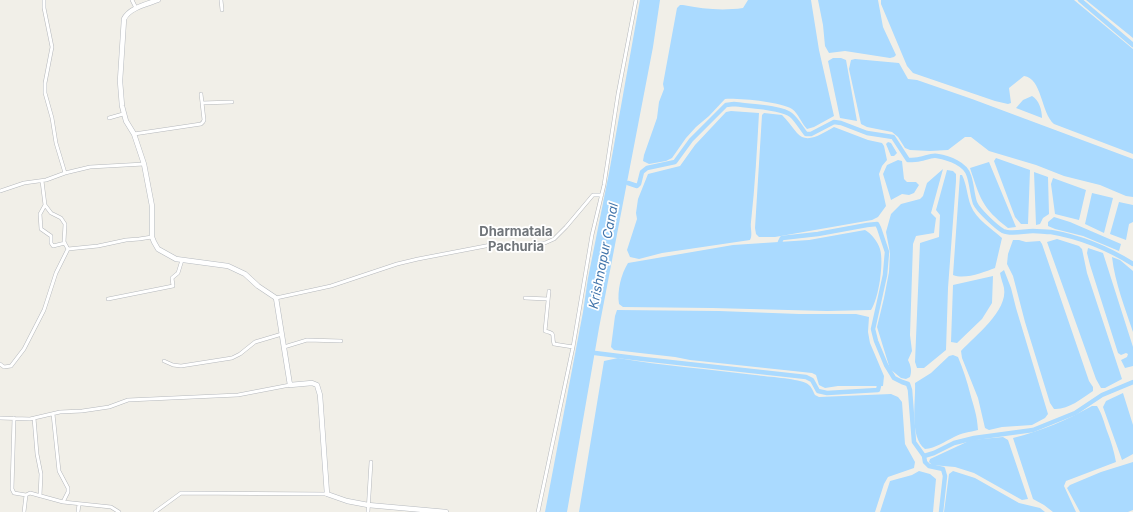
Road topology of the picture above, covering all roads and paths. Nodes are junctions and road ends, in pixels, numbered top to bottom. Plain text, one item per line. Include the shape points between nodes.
1 (44, 0) edge
2 (132, 0) edge
3 (158, 0) edge
4 (221, 0) edge
5 (636, 0) edge
6 (136, 8) junction
7 (222, 10) dead end
8 (201, 94) dead end
9 (232, 102) dead end
10 (202, 103) junction
11 (123, 114) junction
12 (109, 118) dead end
13 (134, 134) junction
14 (144, 164) junction
15 (65, 173) junction
16 (42, 181) junction
17 (0, 191) edge
18 (602, 195) junction
19 (44, 205) junction
20 (152, 236) junction
21 (65, 243) junction
22 (68, 249) junction
23 (182, 260) junction
24 (549, 291) dead end
25 (276, 298) junction
26 (525, 298) dead end
27 (108, 299) dead end
28 (548, 299) junction
29 (282, 334) junction
30 (341, 341) dead end
31 (573, 346) junction
32 (284, 347) junction
33 (164, 361) dead end
34 (0, 364) edge
35 (290, 385) junction
36 (53, 414) junction
37 (0, 418) edge
38 (14, 418) junction
39 (34, 418) junction
40 (371, 462) dead end
41 (327, 494) junction
42 (26, 495) junction
43 (40, 496) junction
44 (63, 502) junction
45 (79, 504) junction
46 (368, 505) junction
47 (24, 512) edge
48 (78, 512) edge
49 (119, 512) edge
50 (155, 512) edge
51 (368, 512) edge
52 (446, 512) edge
53 (538, 512) edge

1 - 15 street via 52,47 45,93
2 - 6 street
3 - 6 street
4 - 7 street
5 - 18 street
6 - 11 street via 124,19 120,81
8 - 10 street
9 - 10 street
10 - 13 street via 204,120 201,124
11 - 12 street
11 - 13 street
13 - 14 street
14 - 15 street via 99,166
14 - 20 street via 152,206
15 - 16 street
16 - 17 street via 24,183
16 - 19 street
18 - 25 street via 593,195 566,227 554,239 545,243 496,244 418,259 331,286
18 - 31 street via 592,235
19 - 21 street via 65,224
19 - 21 street via 40,214 41,229 51,236 53,246
20 - 22 street
20 - 23 street via 158,249
21 - 22 street
22 - 34 street via 56,273 46,307 24,349 11,366 4,367
23 - 25 street via 228,266 245,274
23 - 27 street via 178,273 172,278 174,286
24 - 28 street
25 - 29 street
26 - 28 street
28 - 31 street via 544,331 553,334 554,344
29 - 32 street
29 - 33 street via 255,342 232,358 181,366
30 - 32 street via 307,340
31 - 53 street
32 - 35 street
35 - 36 street via 238,395 128,400 109,407
35 - 41 street via 317,385
36 - 39 street
36 - 44 street via 59,471 68,488
37 - 38 street
38 - 39 street
38 - 42 street via 12,489 14,493
39 - 43 street via 41,474
40 - 46 street
41 - 46 street
41 - 50 street via 181,493
42 - 43 street via 30,493
42 - 47 street
43 - 44 street
44 - 45 street
45 - 48 street
45 - 49 street via 105,506
46 - 51 street
46 - 52 street

